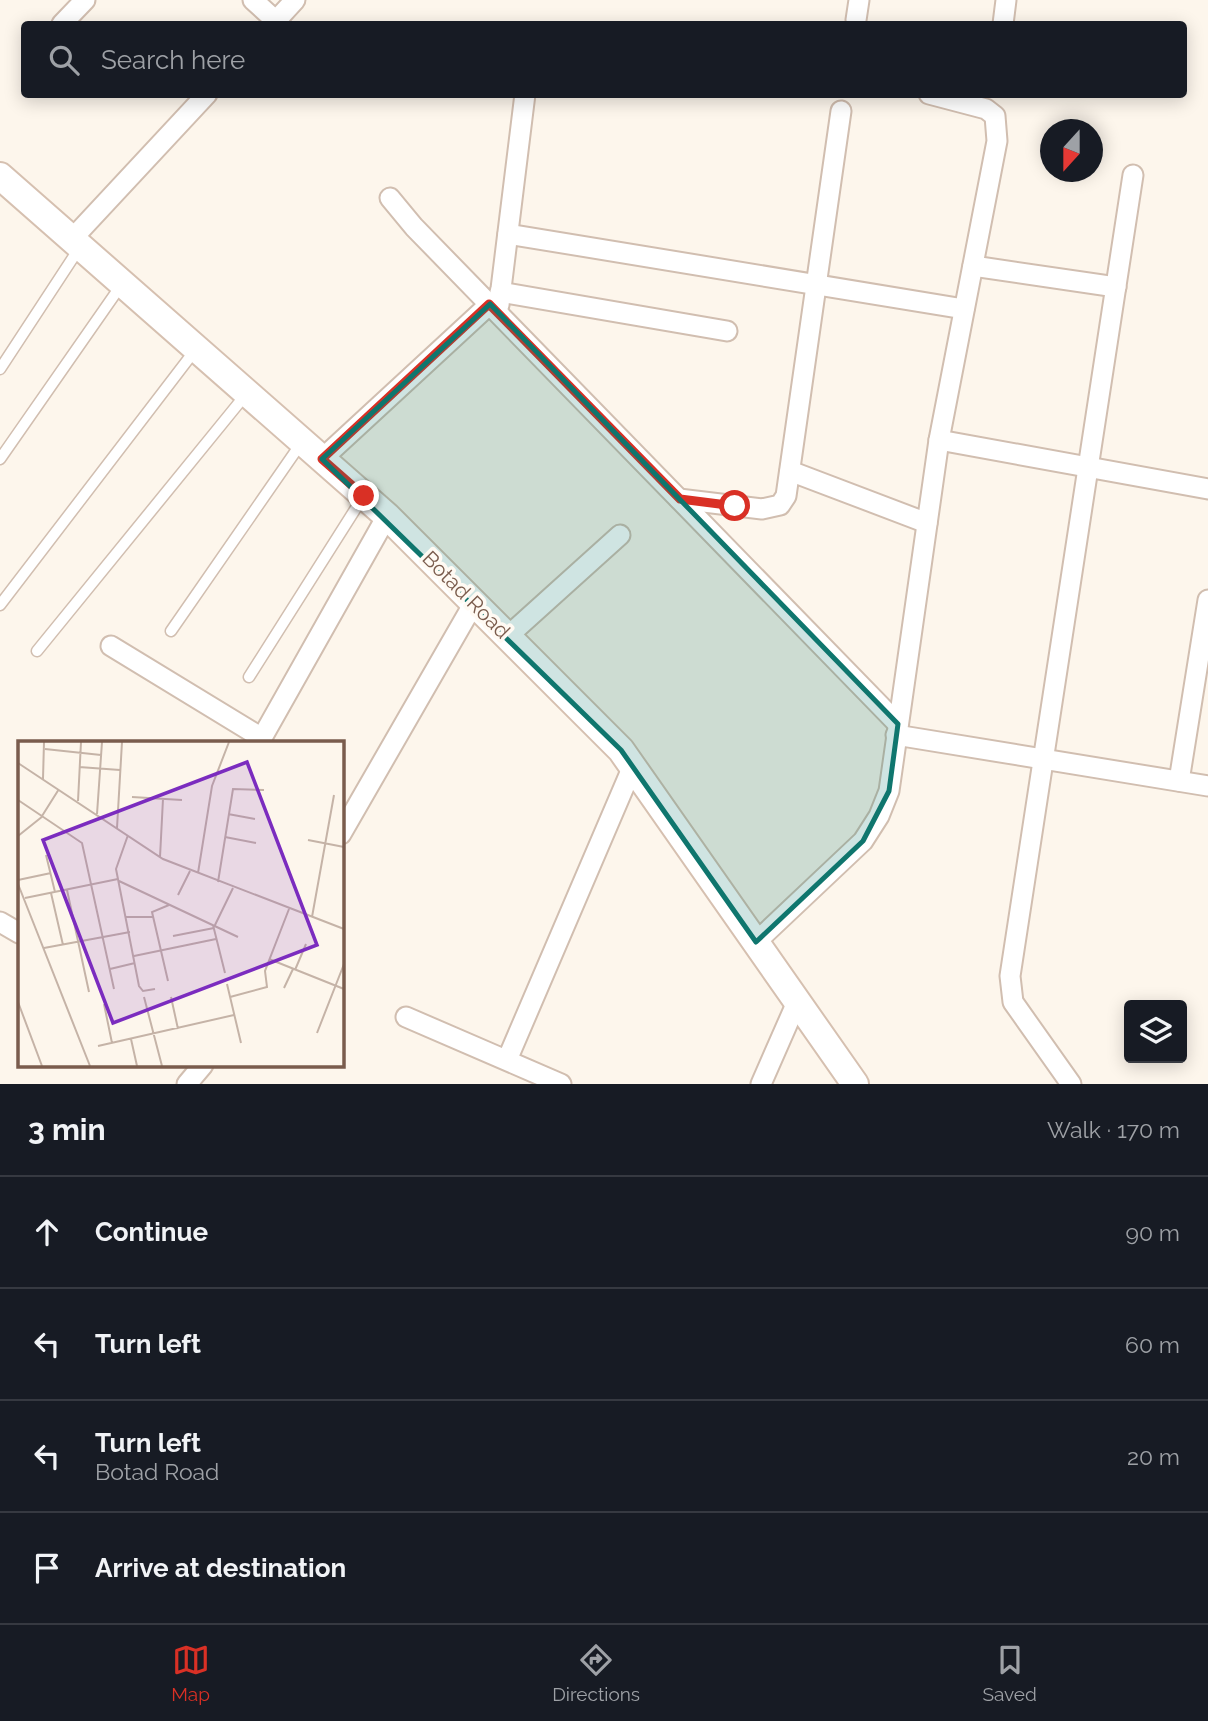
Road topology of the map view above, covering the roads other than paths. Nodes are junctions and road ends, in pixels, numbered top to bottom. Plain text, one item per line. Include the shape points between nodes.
1 (85, 0) edge
2 (253, 0) edge
3 (295, 0) edge
4 (859, 0) edge
5 (1006, 0) edge
6 (856, 20) dead end
7 (65, 21) edge
8 (272, 21) edge
9 (276, 21) edge
10 (1003, 21) edge
11 (203, 98) edge
12 (525, 98) edge
13 (944, 98) edge
14 (841, 111) dead end
15 (1133, 175) dead end
16 (0, 176) edge
17 (390, 198) dead end
18 (508, 234) junction
19 (76, 243) junction
20 (973, 266) junction
21 (122, 283) junction
22 (815, 284) junction
23 (1116, 287) junction
24 (496, 303) junction
25 (964, 309) junction
26 (727, 331) dead end
27 (197, 348) junction
28 (0, 369) edge
29 (247, 393) junction
30 (939, 440) junction
31 (312, 450) junction
32 (0, 458) edge
33 (1088, 468) junction
34 (790, 471) junction
35 (1208, 489) edge
36 (364, 496) junction
37 (680, 499) junction
38 (387, 516) junction
39 (927, 523) junction
40 (620, 535) dead end
41 (1208, 600) edge
42 (474, 603) junction
43 (0, 605) edge
44 (171, 631) dead end
45 (508, 636) junction
46 (111, 646) dead end
47 (37, 651) dead end
48 (248, 677) dead end
49 (897, 730) junction
50 (260, 741) edge
51 (1043, 758) junction
52 (633, 766) junction
53 (1179, 781) junction
54 (1208, 786) edge
55 (343, 831) edge
56 (0, 922) edge
57 (18, 932) edge
58 (755, 942) junction
59 (797, 1002) junction
60 (406, 1017) dead end
61 (507, 1060) junction
62 (202, 1066) edge
63 (187, 1084) edge
64 (561, 1084) edge
65 (761, 1084) edge
66 (855, 1084) edge
67 (1071, 1084) edge

1 - 7 street
2 - 8 street
3 - 9 street
4 - 6 street
5 - 10 street
11 - 19 street
12 - 18 street
13 - 20 street via 986,109 995,116 997,141
14 - 22 street
15 - 23 street
16 - 19 main road, Botad Road
17 - 24 street via 414,227
18 - 22 street
18 - 24 street
19 - 21 main road, Botad Road
19 - 28 lane
20 - 23 street
20 - 25 street
21 - 27 main road, Botad Road
21 - 32 lane
22 - 25 street
22 - 34 street
23 - 33 street
24 - 26 street
24 - 31 street
24 - 37 street
25 - 30 street
27 - 29 main road, Botad Road
27 - 43 lane
29 - 31 main road, Botad Road
29 - 47 lane
30 - 33 street
30 - 39 street
31 - 36 main road, Botad Road
31 - 44 lane
33 - 35 street
33 - 51 street
34 - 37 street via 786,496 773,508
34 - 39 street
36 - 38 main road, Botad Road
36 - 48 lane
37 - 49 street
38 - 42 main road, Botad Road
38 - 50 street
39 - 49 street
40 - 45 street
41 - 53 street
42 - 45 main road, Botad Road
42 - 55 street
45 - 52 main road, Botad Road
46 - 50 street
49 - 51 street
49 - 58 street via 889,791 863,841
51 - 53 street
51 - 67 street via 1010,990 1013,1002
52 - 58 main road, Botad Road
52 - 61 street
53 - 54 street
56 - 57 street
58 - 59 main road, Botad Road
59 - 65 street
59 - 66 main road, Botad Road
60 - 61 street
61 - 64 street
62 - 63 street

